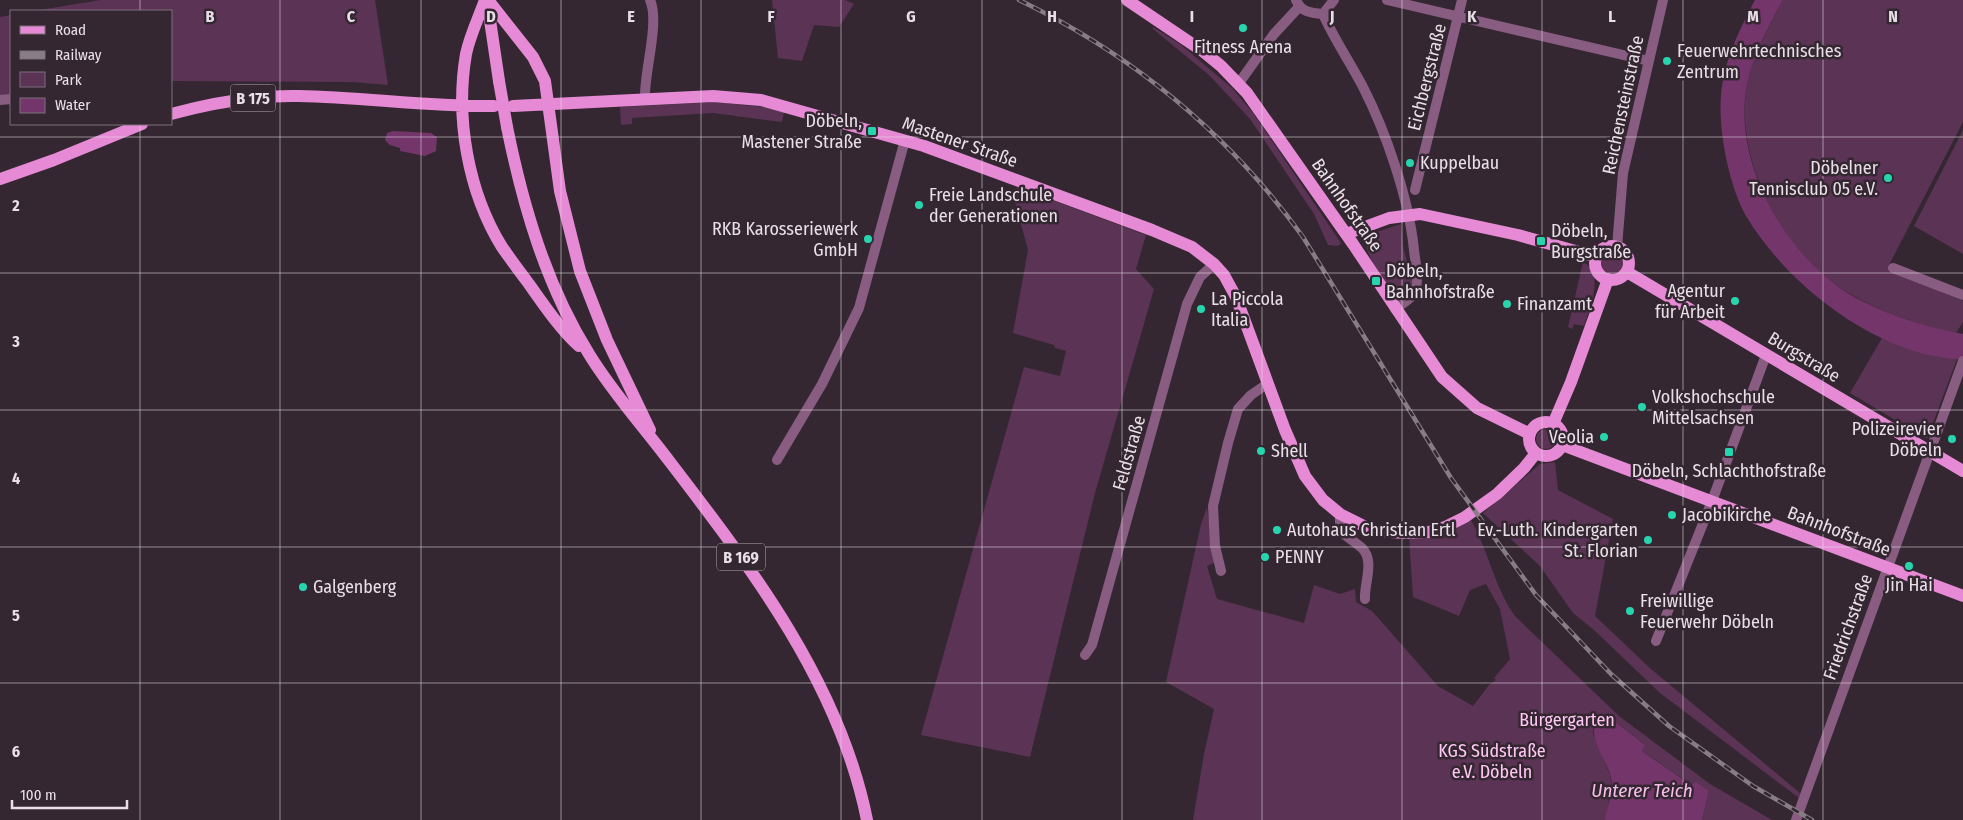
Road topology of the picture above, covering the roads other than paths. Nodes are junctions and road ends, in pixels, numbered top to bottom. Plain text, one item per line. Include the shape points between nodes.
1 (487, 0) edge
2 (650, 0) edge
3 (1127, 0) edge
4 (1334, 0) edge
5 (1387, 0) edge
6 (1462, 0) edge
7 (1663, 0) edge
8 (1297, 3) edge
9 (1323, 14) junction
10 (1458, 16) junction
11 (1650, 61) junction
12 (1239, 83) junction
13 (645, 98) junction
14 (549, 105) junction
15 (463, 106) junction
16 (494, 106) dead end
17 (513, 106) dead end
18 (172, 114) edge
19 (136, 125) edge
20 (123, 127) edge
21 (905, 140) junction
22 (0, 179) edge
23 (1415, 190) dead end
24 (1408, 214) junction
25 (1346, 234) junction
26 (1617, 247) junction
27 (1597, 257) junction
28 (1214, 264) junction
29 (1893, 268) dead end
30 (1627, 272) junction
31 (1608, 280) junction
32 (1963, 295) edge
33 (1395, 309) junction
34 (589, 354) junction
35 (1766, 355) junction
36 (1963, 361) edge
37 (1267, 384) junction
38 (1553, 424) junction
39 (1530, 434) junction
40 (656, 443) junction
41 (1562, 445) junction
42 (1931, 452) junction
43 (1536, 453) junction
44 (777, 460) dead end
45 (1963, 471) edge
46 (1712, 501) junction
47 (1340, 514) junction
48 (1887, 567) junction
49 (1221, 571) dead end
50 (1963, 596) edge
51 (1365, 599) dead end
52 (1656, 641) dead end
53 (1085, 655) dead end
54 (867, 820) edge
55 (1796, 820) edge

1 - 14 main road via 533,57 545,81
1 - 15 main road via 466,54
1 - 34 main road, B 169, bridge via 519,182 559,297
2 - 13 street via 653,6
3 - 12 main road, Bahnhofstraße via 1204,52
4 - 9 street
5 - 10 street
6 - 10 street, Eichbergstraße
7 - 11 street, Reichensteinstraße
8 - 9 street via 1308,12
8 - 12 street
9 - 24 street via 1333,37 1364,87
10 - 11 street
10 - 23 street, Eichbergstraße
11 - 26 street, Reichensteinstraße via 1623,173
12 - 25 main road, Bahnhofstraße
13 - 14 main road, Mastener Straße
13 - 21 main road, Mastener Straße via 747,97
14 - 17 main road, Mastener Straße
14 - 40 main road via 560,191 580,271 606,340
15 - 16 main road, B 175
15 - 18 main road, B 175 via 298,96 260,97
15 - 34 main road via 467,154 490,224 502,247 547,308
19 - 20 main road
20 - 22 main road via 54,160
21 - 28 main road, Mastener Straße via 1152,230 1192,248
21 - 44 street via 859,308 822,384
24 - 25 main road
24 - 27 main road via 1436,216
24 - 33 street via 1417,284 1412,295
25 - 33 main road, Bahnhofstraße
26 - 27 main road via 1605,248
26 - 30 main road via 1628,257
27 - 31 main road via 1598,272
28 - 37 main road, Mastener Straße via 1236,297
28 - 53 street, Feldstraße via 1200,277 1187,304 1092,645
29 - 32 street
30 - 31 main road via 1617,280
30 - 35 main road, Burgstraße
31 - 38 main road
33 - 39 main road, Bahnhofstraße via 1442,377 1456,391 1483,412
34 - 40 main road, B 169
35 - 42 main road, Burgstraße
35 - 46 street
36 - 42 street, Friedrichstraße
37 - 47 main road, Mastener Straße via 1305,476
37 - 49 street via 1238,409 1228,443 1213,506 1215,546
38 - 39 main road via 1542,423
38 - 41 main road via 1562,434
39 - 43 main road via 1530,444
40 - 54 main road, B 169 via 737,550 797,644 847,751
41 - 43 main road via 1551,455
41 - 46 main road, Bahnhofstraße
42 - 45 main road, Burgstraße
42 - 48 street, Friedrichstraße
43 - 47 main road, Mastener Straße via 1514,479 1480,507 1458,522 1437,530 1404,534 1377,530
46 - 48 main road, Bahnhofstraße
46 - 52 street
47 - 51 street via 1340,531 1364,550 1369,561
48 - 50 main road, Bahnhofstraße
48 - 55 street, Friedrichstraße

